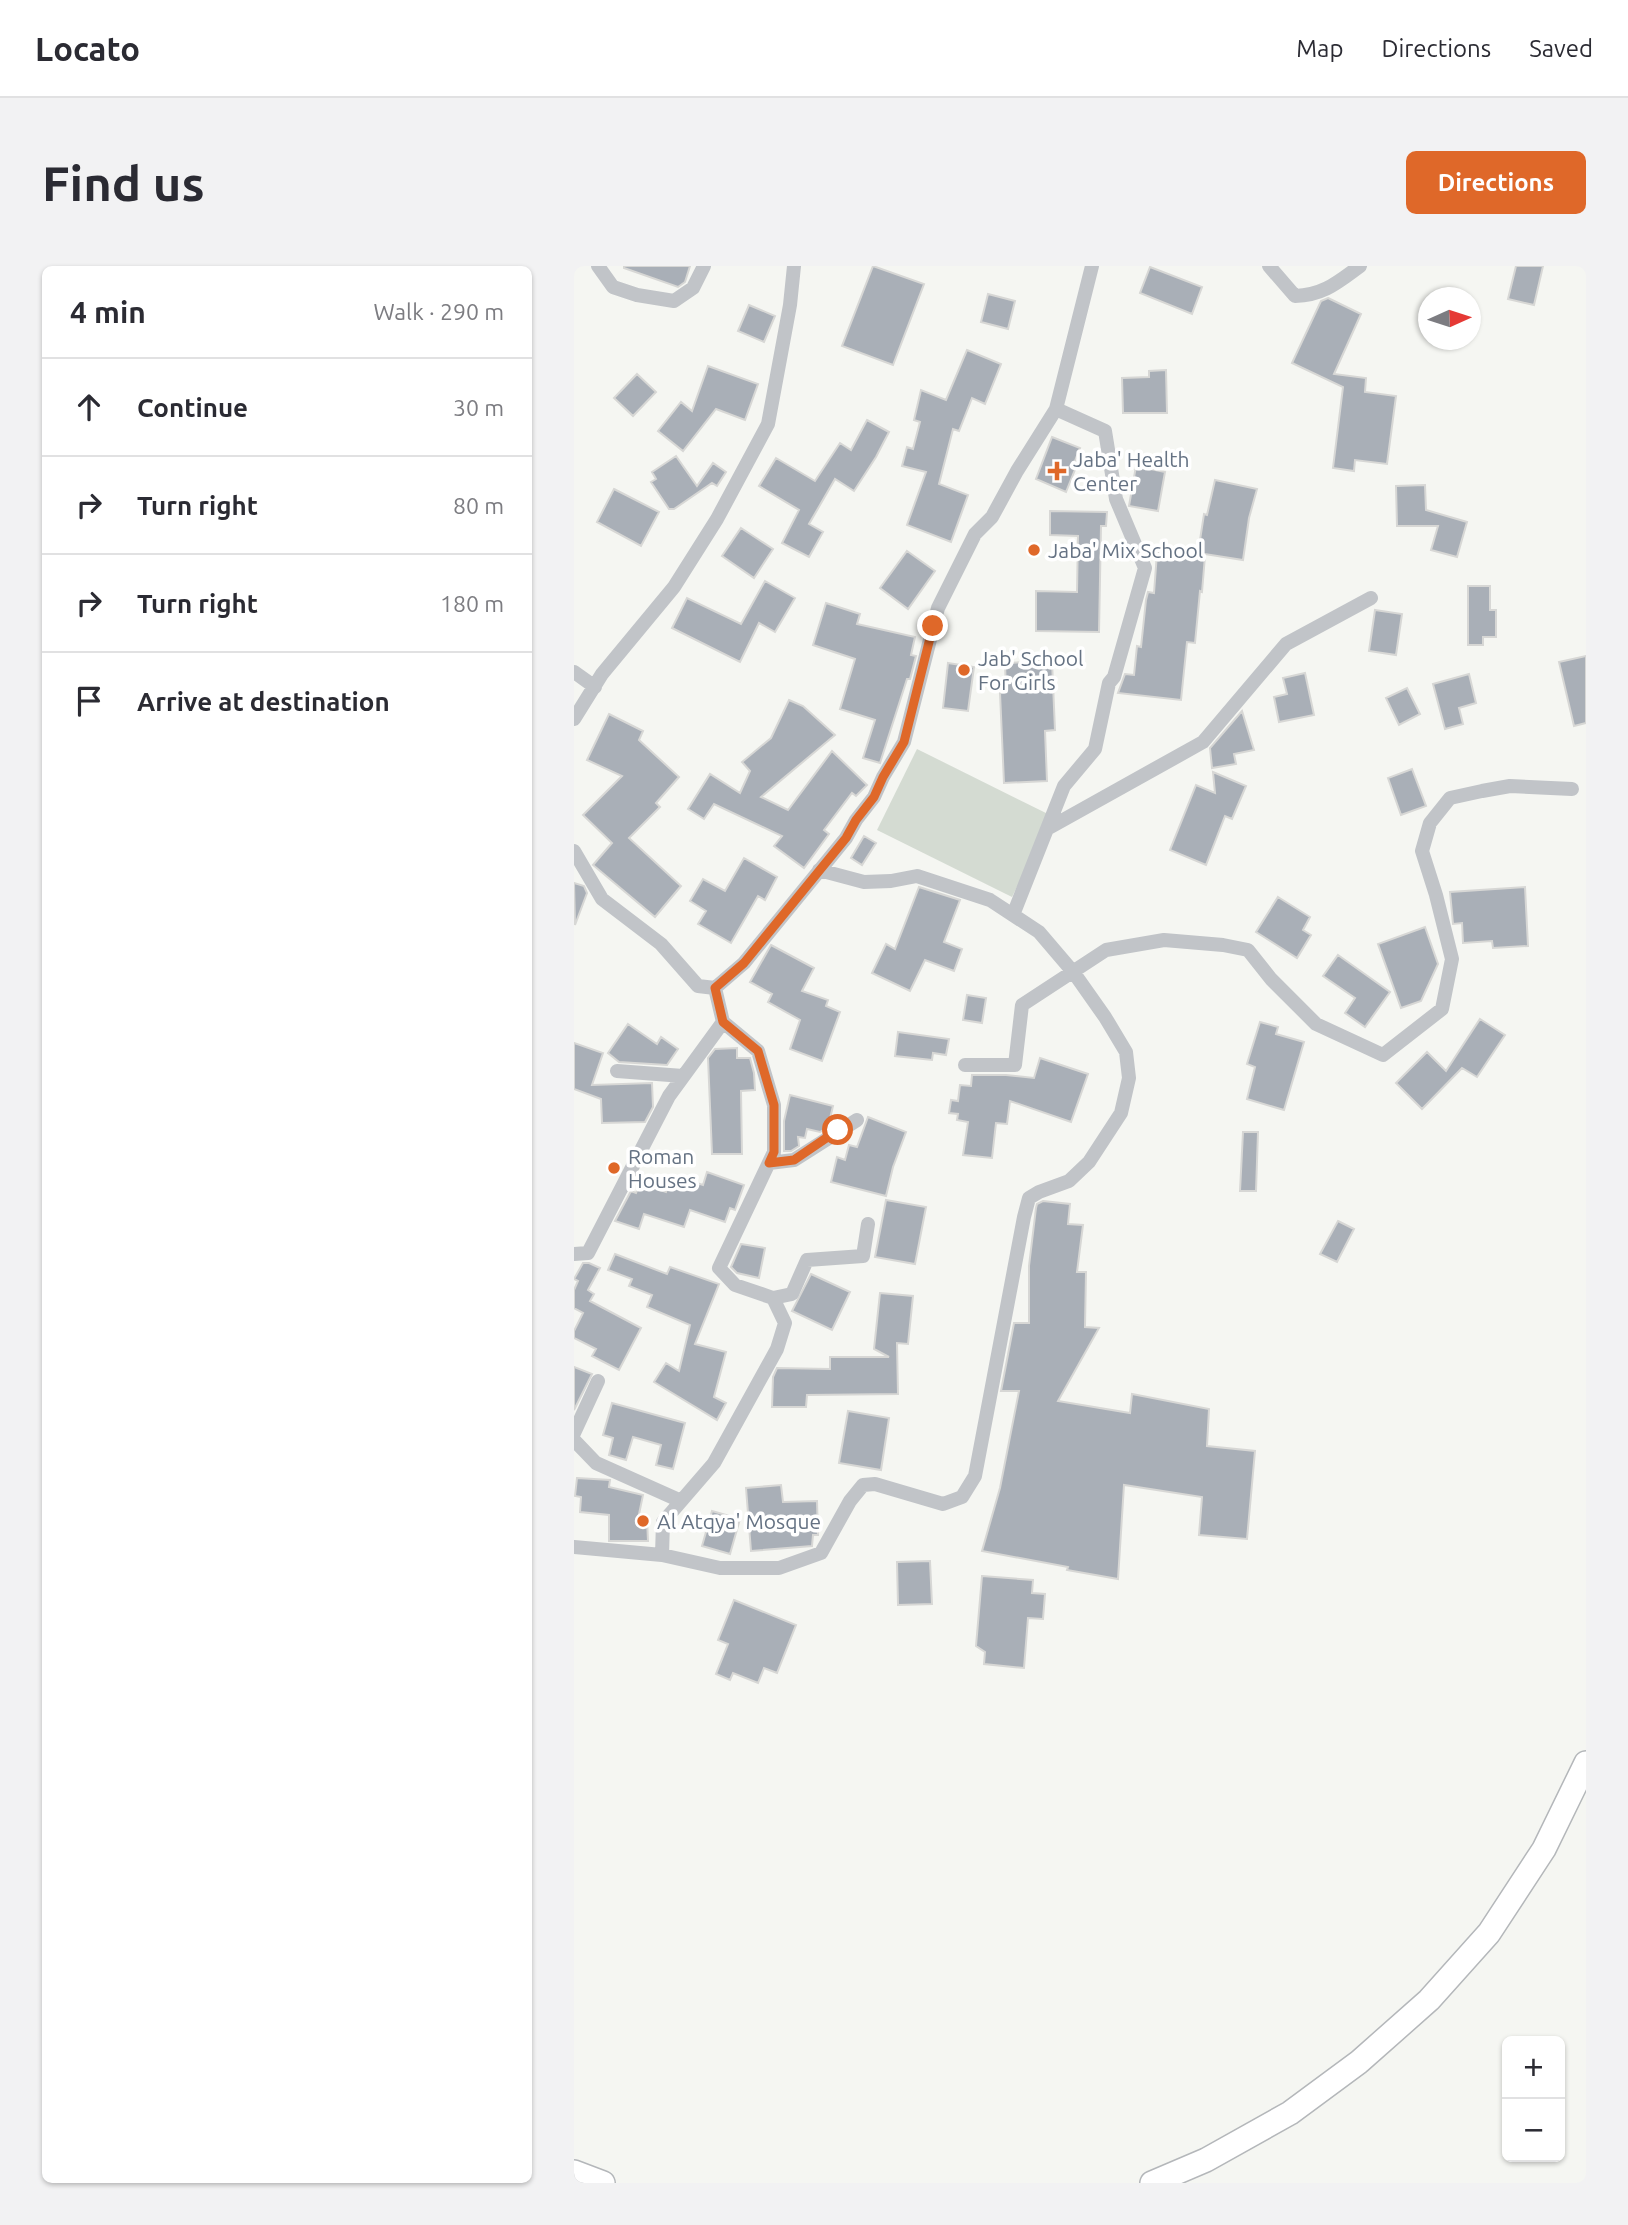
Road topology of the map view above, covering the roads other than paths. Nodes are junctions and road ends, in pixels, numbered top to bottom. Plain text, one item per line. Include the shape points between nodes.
1 (597, 266) edge
2 (705, 266) edge
3 (794, 266) edge
4 (1092, 266) edge
5 (1269, 266) edge
6 (1360, 266) edge
7 (1056, 409) junction
8 (1371, 598) dead end
9 (574, 672) edge
10 (594, 687) junction
11 (574, 719) edge
12 (1572, 789) dead end
13 (1047, 829) junction
14 (574, 850) edge
15 (820, 870) junction
16 (1013, 915) junction
17 (1074, 973) junction
18 (715, 988) junction
19 (723, 1022) junction
20 (965, 1065) dead end
21 (617, 1071) dead end
22 (682, 1076) junction
23 (857, 1119) dead end
24 (769, 1163) junction
25 (867, 1224) dead end
26 (574, 1254) edge
27 (773, 1298) junction
28 (598, 1381) dead end
29 (574, 1433) edge
30 (574, 1440) edge
31 (681, 1501) junction
32 (574, 1547) edge
33 (662, 1555) junction
34 (1586, 1763) edge
35 (574, 2172) edge
36 (603, 2183) edge
37 (1152, 2183) edge

1 - 2 street via 613,288 674,301 693,288
3 - 10 street via 768,424 674,587
4 - 7 street
5 - 6 street via 1295,296 1312,295 1336,284
7 - 13 street via 1105,431 1116,499 1145,568 1109,683 1095,749 1064,786
7 - 15 street via 992,517 975,534 938,608 904,742 874,797
8 - 13 street via 1286,644 1203,742
9 - 10 street
10 - 11 street
12 - 17 street via 1510,786 1482,790 1450,798 1430,823 1422,851 1452,960 1442,1009 1383,1055 1316,1024 1248,950 1164,940 1107,950
13 - 16 street
14 - 18 street via 602,899 661,944 698,986
15 - 16 street via 864,881 917,876 990,900
15 - 18 street via 744,963
16 - 17 street via 1039,932
17 - 20 street via 1022,1005 1015,1065
17 - 33 street via 1126,1052 1129,1078 1121,1113 1089,1162 1069,1181 1029,1198 975,1476 962,1497 943,1504 875,1484 863,1485 821,1553 779,1568 720,1568
18 - 19 street
19 - 22 street
19 - 24 street via 758,1051 774,1105 774,1152
21 - 22 street
22 - 26 street via 589,1253
23 - 24 street via 794,1160
24 - 27 street via 719,1268 735,1285
25 - 27 street via 863,1256 807,1261 792,1294
27 - 31 street via 785,1322 777,1349 714,1463
28 - 29 street
30 - 31 street via 596,1463
31 - 33 street via 663,1522
32 - 33 street
34 - 37 highway via 1544,1849 1489,1933 1429,2000 1359,2062 1290,2113 1206,2160
35 - 36 highway

